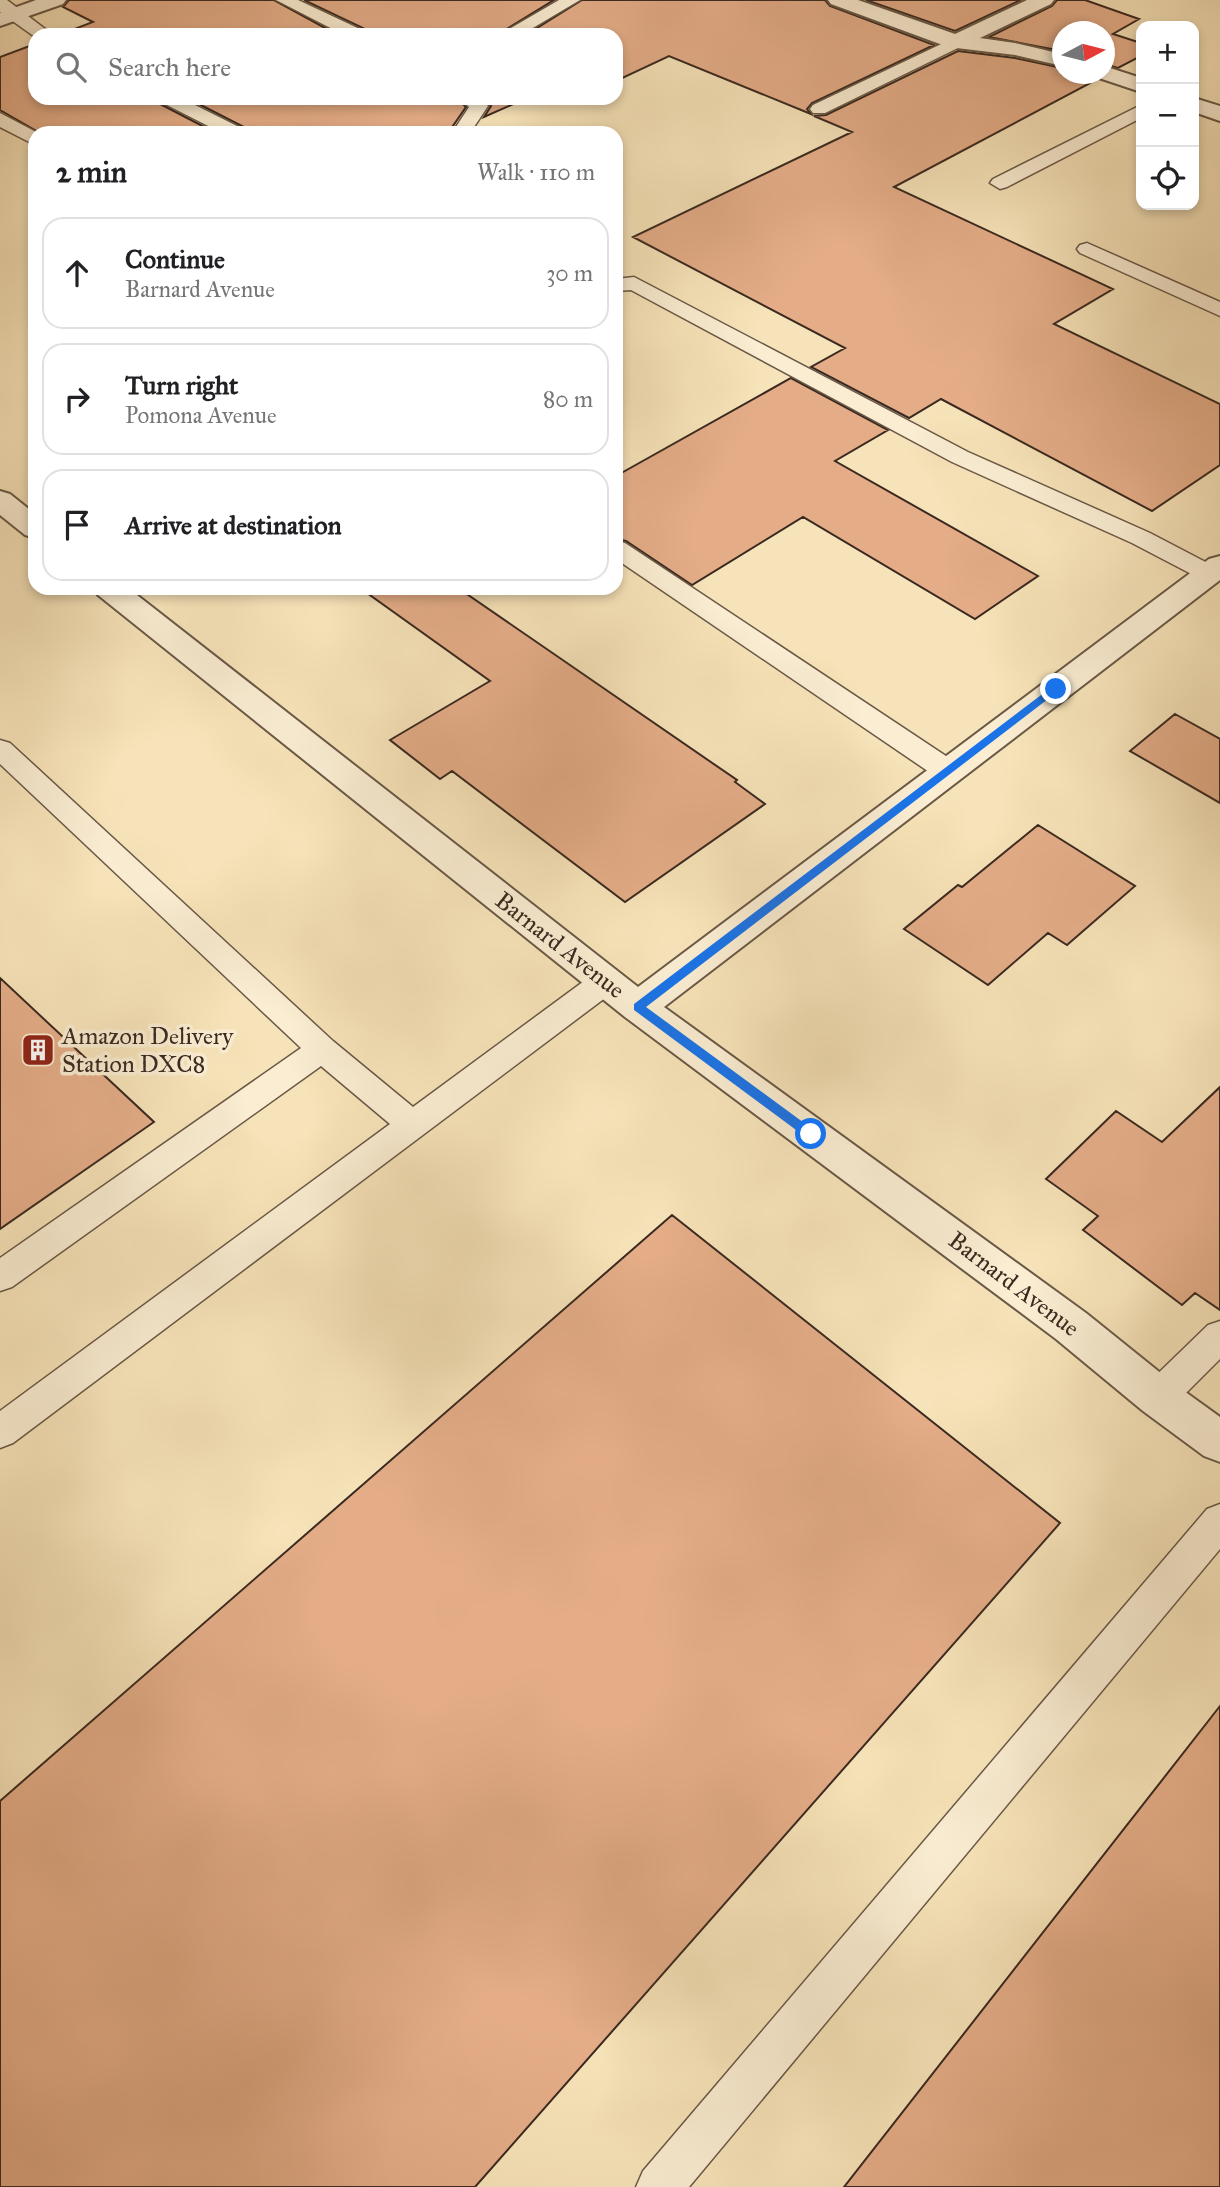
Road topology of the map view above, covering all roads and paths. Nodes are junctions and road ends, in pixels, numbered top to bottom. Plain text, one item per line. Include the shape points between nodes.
1 (56, 0) edge
2 (284, 0) edge
3 (572, 0) edge
4 (838, 0) edge
5 (1044, 0) edge
6 (4, 13) edge
7 (31, 28) edge
8 (343, 28) edge
9 (521, 28) edge
10 (956, 43) junction
11 (1052, 58) edge
12 (1115, 76) edge
13 (1138, 84) edge
14 (181, 105) edge
15 (478, 105) edge
16 (1199, 107) edge
17 (819, 109) dead end
18 (1136, 114) edge
19 (1220, 114) edge
20 (0, 119) edge
21 (222, 126) edge
22 (466, 126) edge
23 (28, 135) edge
24 (1000, 183) dead end
25 (1087, 249) dead end
26 (623, 284) edge
27 (1220, 310) edge
28 (0, 500) edge
29 (28, 523) edge
30 (623, 553) edge
31 (1214, 569) edge
32 (118, 595) edge
33 (0, 749) edge
34 (948, 771) junction
35 (606, 981) junction
36 (638, 1007) junction
37 (323, 1049) junction
38 (414, 1126) junction
39 (0, 1277) edge
40 (1220, 1336) edge
41 (1157, 1397) junction
42 (0, 1432) edge
43 (1220, 1441) edge
44 (1220, 1521) edge
45 (659, 2187) edge

1 - 6 street
2 - 8 lane
3 - 9 lane
4 - 10 street
5 - 10 street
6 - 7 lane
10 - 11 street
10 - 17 lane
12 - 13 street
14 - 21 lane
15 - 22 lane
16 - 19 street
18 - 24 lane
20 - 23 lane
25 - 27 lane
26 - 31 lane via 634,283 960,457
28 - 29 street
30 - 34 lane
31 - 34 street
32 - 35 street, Barnard Avenue
33 - 37 lane
34 - 36 street
35 - 36 street, Barnard Avenue
35 - 38 lane
36 - 41 street, Barnard Avenue via 1071,1326
37 - 38 lane
37 - 39 lane
38 - 42 lane
40 - 41 lane
41 - 43 street, Barnard Avenue
44 - 45 lane

